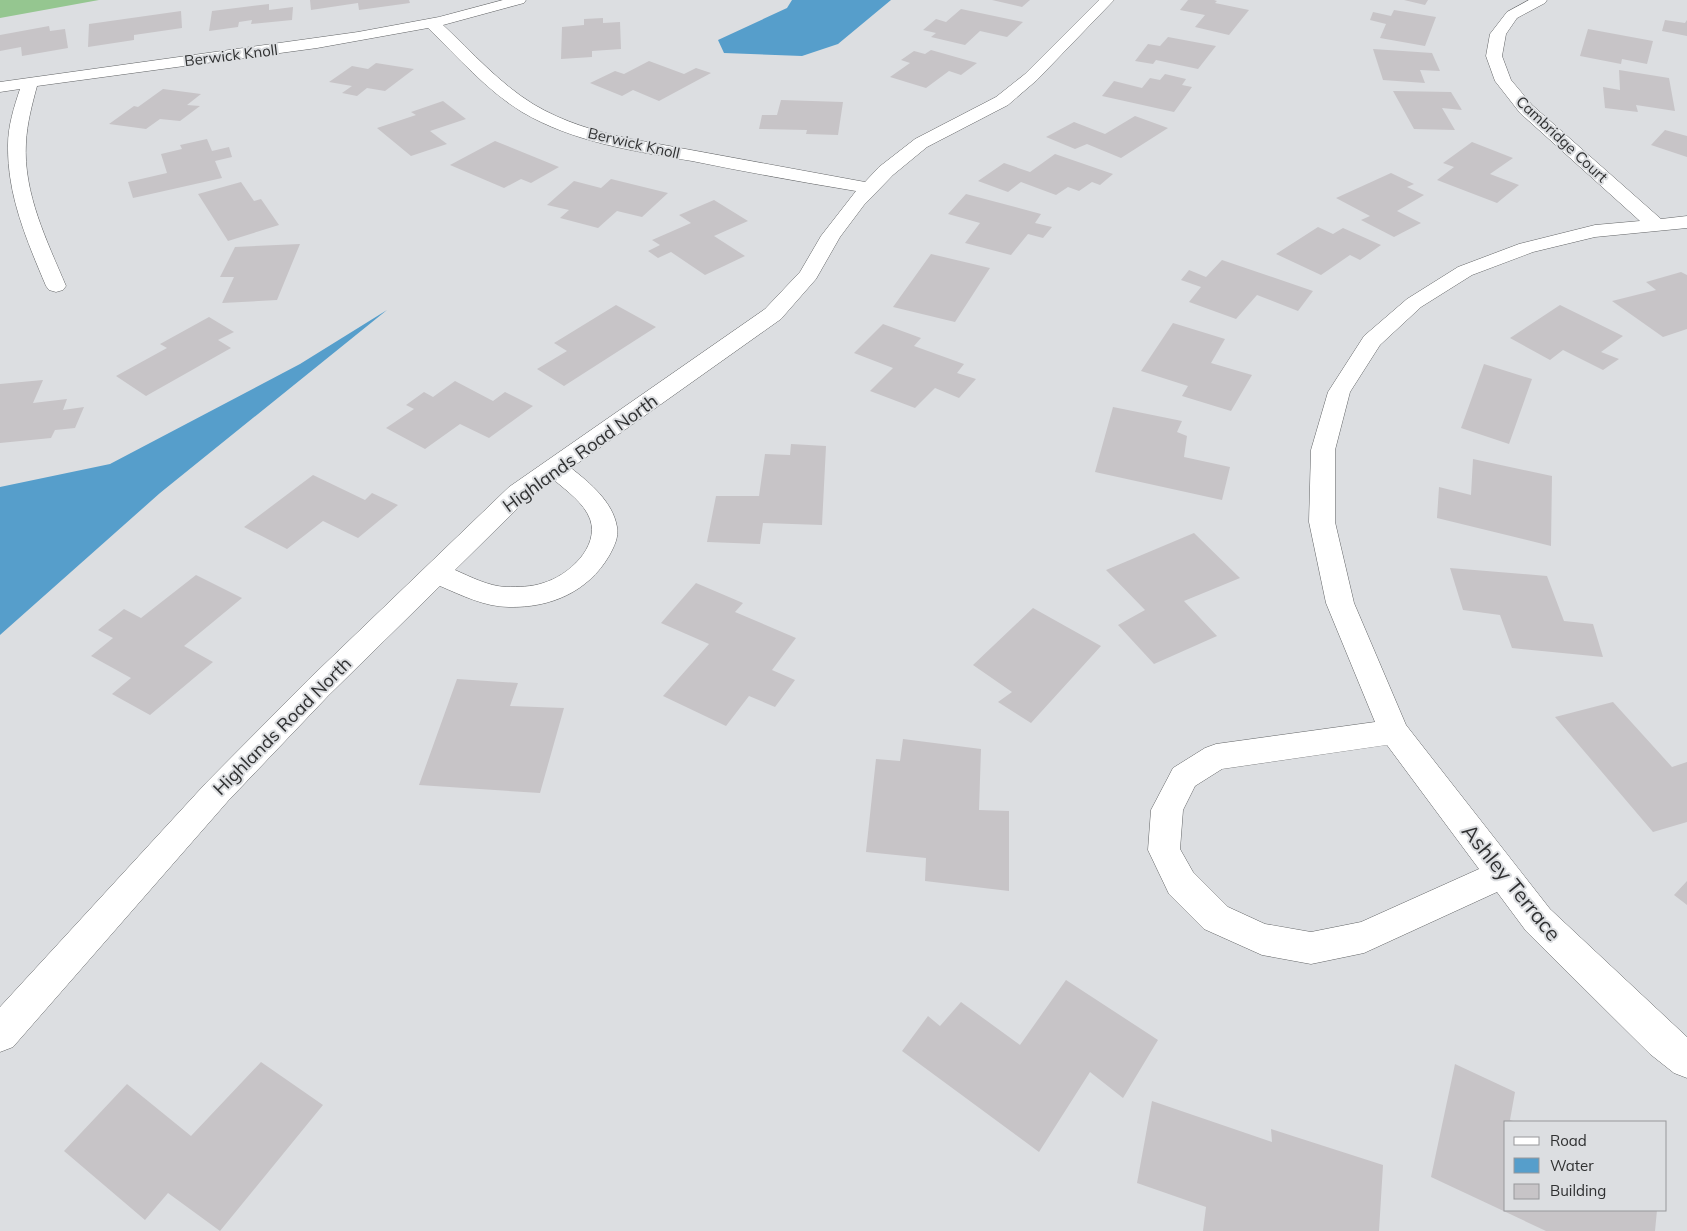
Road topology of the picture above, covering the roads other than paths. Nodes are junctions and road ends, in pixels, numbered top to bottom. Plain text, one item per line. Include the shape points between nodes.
1 (518, 0) edge
2 (1107, 0) edge
3 (1540, 0) edge
4 (433, 24) junction
5 (30, 82) junction
6 (0, 87) edge
7 (869, 188) junction
8 (1687, 222) edge
9 (1655, 224) junction
10 (56, 286) dead end
11 (555, 467) junction
12 (435, 573) junction
13 (1394, 732) junction
14 (1503, 874) junction
15 (0, 1034) edge
16 (1687, 1060) edge

1 - 4 street, Berwick Knoll
2 - 7 street, Highlands Road North via 1031,78 1002,101 921,143
3 - 9 street, Cambridge Court via 1512,15 1498,34 1494,56 1503,81 1526,109
4 - 5 street, Berwick Knoll via 297,47
4 - 7 street, Berwick Knoll via 502,88 556,124 642,147
5 - 6 street, Berwick Knoll
5 - 10 street via 19,125 18,171 29,219
7 - 11 street, Highlands Road North via 831,236 809,275 773,314
8 - 9 street, Ashley Terrace
9 - 13 street, Ashley Terrace via 1596,231 1526,248 1465,271 1414,303 1372,342 1339,392 1323,450 1322,522 1340,604
11 - 12 street, Highlands Road North via 518,493
11 - 12 street via 593,500 604,522 603,544 590,565 564,586 535,596 505,597
12 - 15 street, Highlands Road North via 217,792
13 - 14 street, Ashley Terrace
13 - 14 street via 1216,757 1184,777 1167,810 1164,850 1181,883 1216,918 1262,939 1311,948 1364,937
14 - 16 street, Ashley Terrace via 1538,920 1663,1041

